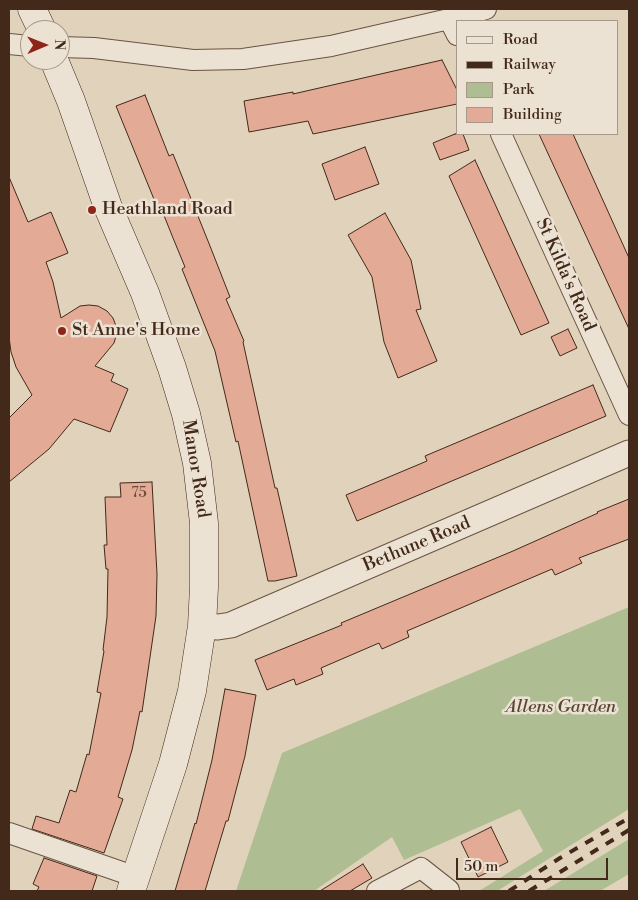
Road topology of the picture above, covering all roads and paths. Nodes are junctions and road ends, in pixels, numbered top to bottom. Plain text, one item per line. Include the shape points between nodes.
1 (486, 9) edge
2 (453, 20) edge
3 (70, 47) edge
4 (58, 70) edge
5 (502, 135) edge
6 (629, 416) edge
7 (629, 453) edge
8 (202, 626) junction
9 (9, 833) edge
10 (134, 884) edge
11 (448, 890) dead end
12 (377, 891) edge

1 - 2 street
2 - 3 street via 331,46 243,59 193,60
4 - 8 main road, Manor Road via 108,207 145,292 186,414 197,463 204,523
5 - 6 street, St Kilda's Road
7 - 8 street, Bethune Road via 231,625
8 - 10 main road, Manor Road via 192,691 173,764
9 - 10 street
11 - 12 street via 421,868

